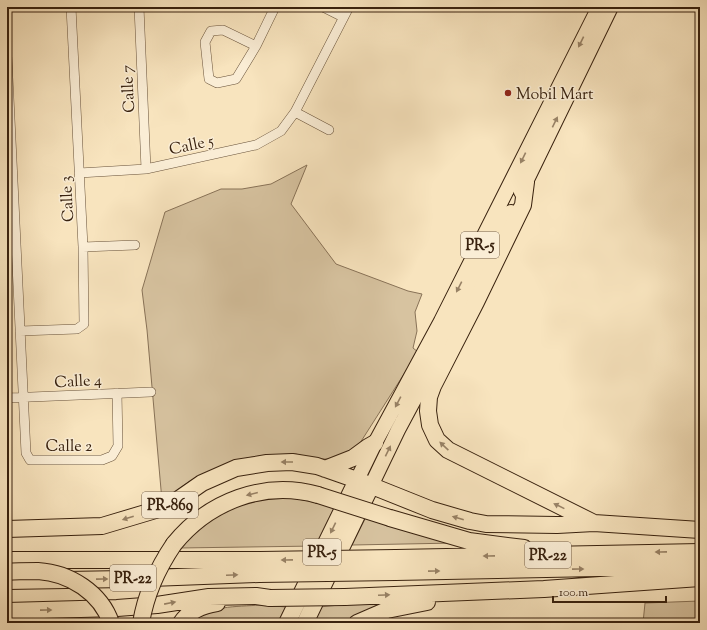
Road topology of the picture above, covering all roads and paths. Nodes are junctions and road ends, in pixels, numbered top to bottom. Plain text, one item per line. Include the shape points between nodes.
1 (71, 7) edge
2 (139, 7) edge
3 (275, 7) edge
4 (323, 7) edge
5 (349, 7) edge
6 (610, 8) edge
7 (343, 17) junction
8 (256, 46) junction
9 (7, 56) edge
10 (295, 112) junction
11 (329, 130) dead end
12 (146, 169) junction
13 (79, 173) junction
14 (526, 182) junction
15 (497, 211) junction
16 (135, 245) dead end
17 (83, 247) junction
18 (473, 288) junction
19 (20, 331) junction
20 (151, 392) dead end
21 (117, 393) junction
22 (7, 398) edge
23 (23, 398) junction
24 (375, 443) junction
25 (325, 469) junction
26 (364, 483) junction
27 (594, 523) junction
28 (7, 529) edge
29 (700, 530) edge
30 (700, 552) edge
31 (7, 553) edge
32 (563, 554) junction
33 (50, 559) junction
34 (7, 560) edge
35 (396, 565) junction
36 (700, 566) edge
37 (260, 567) junction
38 (7, 572) edge
39 (700, 578) edge
40 (7, 581) edge
41 (700, 589) edge
42 (270, 598) junction
43 (7, 611) edge
44 (114, 616) edge
45 (141, 623) edge
46 (151, 623) edge
47 (181, 623) edge
48 (287, 623) edge
49 (305, 623) edge
50 (357, 623) edge

1 - 13 street, Calle 3
2 - 12 street, Calle 7
3 - 8 street
4 - 7 street
5 - 7 street, Calle 5
14 -> 6 main road, PR-5
6 -> 15 main road, PR-5
7 - 10 street, Calle 5
8 - 8 street via 236,79 217,83 209,79 205,42 211,31 223,30
9 - 19 street, Calle 2
10 - 11 street
10 - 12 street, Calle 5 via 281,130 256,145
12 - 13 street, Calle 5
13 - 17 street, Calle 3
14 - 18 main road, PR-5
27 -> 14 highway via 448,450 437,440 430,425 428,403 433,386 523,205
15 - 18 main road via 499,221 474,275
15 -> 24 main road, PR-5
16 - 17 street
17 - 19 street, Calle 3 via 84,324 77,328
26 -> 18 main road, PR-5 via 398,430
19 - 23 street, Calle 2
20 - 21 street, Calle 4
21 - 23 street, Calle 4
21 - 23 street, Calle 2 via 118,446 112,456 102,460 30,460 26,453
22 - 23 street, Calle 4
24 - 25 highway via 353,458
24 - 26 main road, PR-5
25 - 26 highway, PR-869
25 -> 28 highway, PR-869 via 292,462 236,468 202,483 169,506 102,526
27 -> 26 highway via 486,524 432,510
26 -> 48 highway, PR-5
26 - 49 highway, PR-5
27 - 29 highway
30 -> 32 highway, PR-22
31 - 33 highway
32 -> 35 highway, PR-22
32 -> 45 highway, bridge via 468,541 318,495 278,490 258,492 221,505 183,533 160,564
33 - 34 highway, PR-22
33 - 37 highway, PR-22
35 -> 36 highway, PR-22
35 - 37 highway, PR-22, bridge
40 -> 37 highway, PR-22 via 125,579
38 - 44 highway, bridge via 53,573 78,583
42 -> 39 highway, bridge via 544,589
41 - 50 highway via 425,602 387,610
44 -> 42 highway via 157,605 209,597
42 - 47 highway via 210,604 190,613
43 -> 44 highway
44 - 46 highway via 134,612

